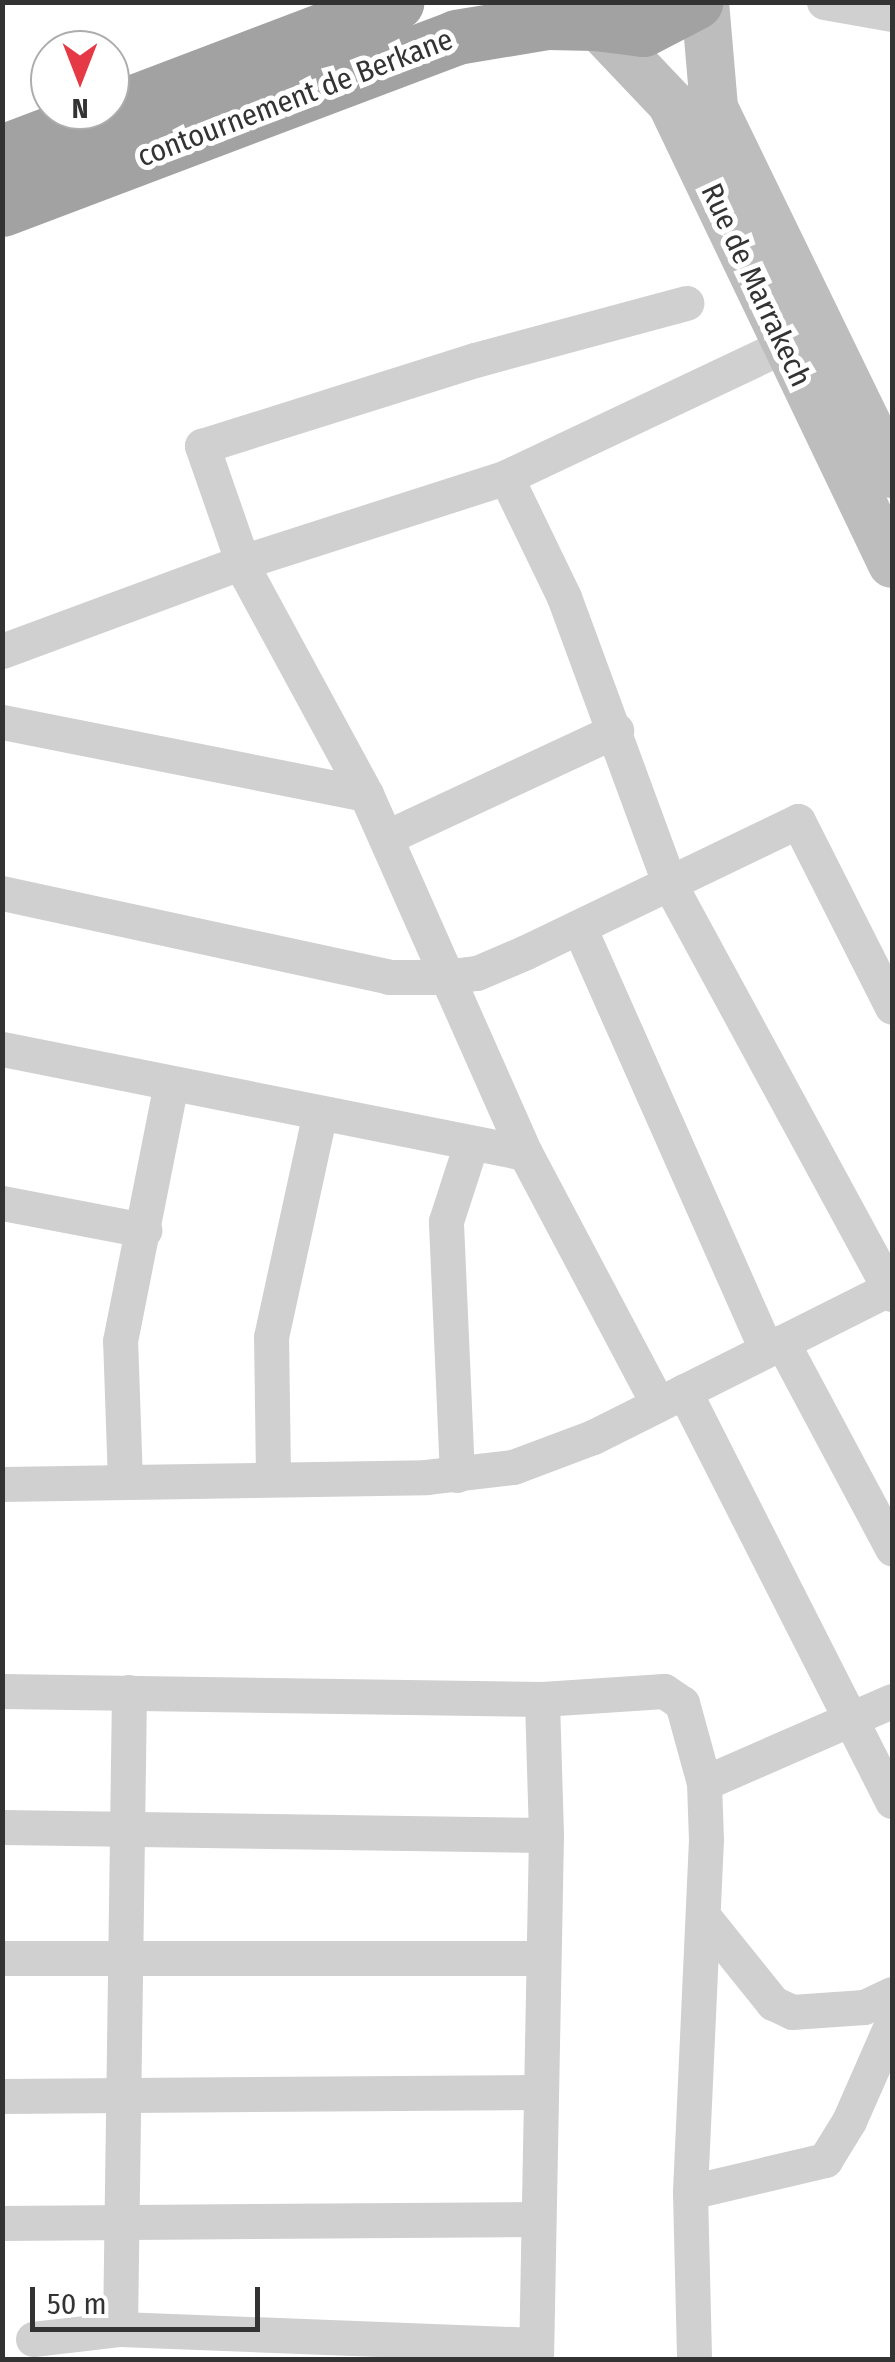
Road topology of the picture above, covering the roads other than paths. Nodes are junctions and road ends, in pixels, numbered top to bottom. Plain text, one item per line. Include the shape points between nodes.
1 (396, 2) edge
2 (694, 2) edge
3 (705, 2) edge
4 (824, 2) edge
5 (833, 3) edge
6 (580, 13) edge
7 (892, 14) edge
8 (2, 152) edge
9 (2, 209) edge
10 (686, 303) dead end
11 (785, 345) junction
12 (892, 474) edge
13 (506, 477) junction
14 (242, 562) junction
15 (892, 564) edge
16 (2, 651) edge
17 (2, 722) edge
18 (616, 730) junction
19 (366, 794) junction
20 (387, 837) junction
21 (670, 883) junction
22 (2, 893) edge
23 (579, 927) junction
24 (443, 978) junction
25 (892, 1008) edge
26 (2, 1048) edge
27 (171, 1083) junction
28 (320, 1113) junction
29 (471, 1144) junction
30 (525, 1152) junction
31 (3, 1205) edge
32 (144, 1230) junction
33 (892, 1290) edge
34 (774, 1345) junction
35 (671, 1397) junction
36 (457, 1475) junction
37 (274, 1476) junction
38 (126, 1481) junction
39 (2, 1484) edge
40 (892, 1548) edge
41 (2, 1691) edge
42 (129, 1692) junction
43 (542, 1699) junction
44 (892, 1701) edge
45 (850, 1722) junction
46 (704, 1783) junction
47 (892, 1801) edge
48 (124, 1824) junction
49 (2, 1827) edge
50 (546, 1835) junction
51 (703, 1916) junction
52 (2, 1958) edge
53 (123, 1958) junction
54 (541, 1958) junction
55 (892, 1994) edge
56 (892, 2023) edge
57 (539, 2092) junction
58 (122, 2095) junction
59 (2, 2096) edge
60 (690, 2192) junction
61 (538, 2219) junction
62 (2, 2222) edge
63 (121, 2223) junction
64 (120, 2329) junction
65 (23, 2345) edge
66 (536, 2352) edge
67 (694, 2360) edge

1 - 8 highway
2 - 6 highway, contournement de Berkane via 644,29
3 - 12 main road, Rue de Marrakech via 714,108
4 - 5 street
5 - 7 street
6 - 9 highway, contournement de Berkane via 456,36
6 - 11 main road, Rue de Marrakech via 671,103
10 - 14 street via 475,360 202,446
11 - 13 street
11 - 15 main road, Rue de Marrakech
13 - 14 street
13 - 18 street
14 - 16 street
14 - 19 street
17 - 19 street
18 - 20 street
18 - 21 street
19 - 20 street
20 - 24 street
21 - 23 street
21 - 25 street via 798,821
21 - 33 street
22 - 24 street via 390,977
23 - 24 street via 477,973
23 - 34 street
24 - 30 street
26 - 27 street
27 - 28 street
27 - 32 street
28 - 29 street
28 - 37 street via 271,1337
29 - 30 street
29 - 36 street via 446,1222
30 - 35 street
31 - 32 street
32 - 38 street via 120,1341
33 - 34 street
34 - 35 street
34 - 40 street
35 - 36 street via 557,1453
35 - 45 street
36 - 37 street
37 - 38 street
38 - 39 street
41 - 42 street
42 - 43 street
42 - 48 street
43 - 46 street via 664,1692 690,1714
43 - 50 street
44 - 45 street
45 - 46 street
45 - 47 street
46 - 51 street
48 - 49 street
48 - 50 street
48 - 53 street
50 - 54 street
51 - 55 street via 773,2003 792,2012 821,2014
51 - 60 street
52 - 53 street
53 - 54 street
53 - 58 street
54 - 57 street
56 - 60 street via 850,2121 824,2160
57 - 58 street
57 - 61 street
58 - 59 street
58 - 63 street
60 - 67 street
61 - 63 street
61 - 66 street
62 - 63 street
63 - 64 street
64 - 65 street
64 - 66 street

